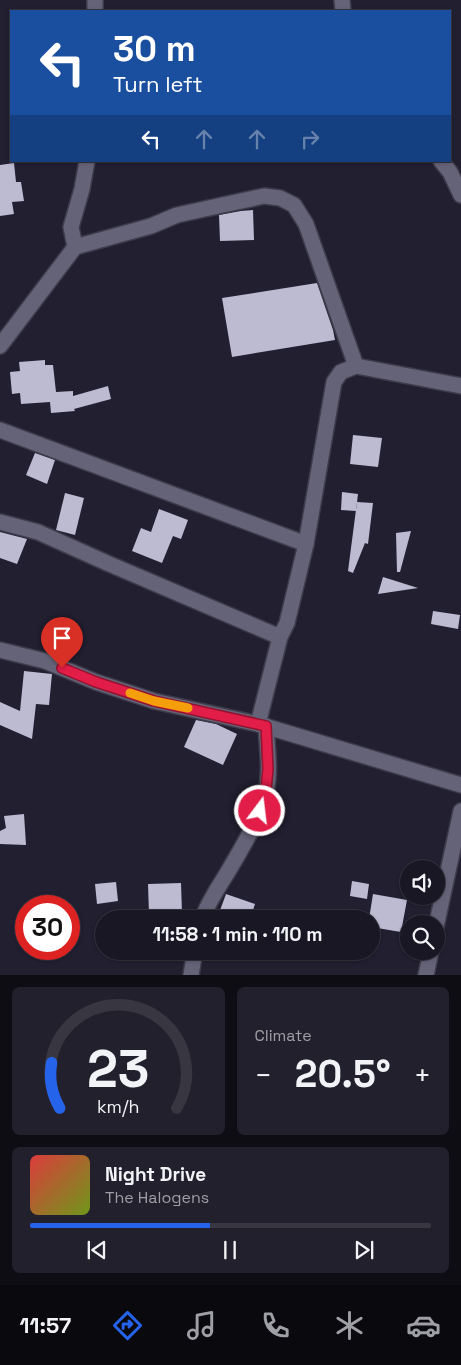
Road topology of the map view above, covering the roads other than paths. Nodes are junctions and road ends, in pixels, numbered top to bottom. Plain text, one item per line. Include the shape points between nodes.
1 (87, 162) edge
2 (443, 162) edge
3 (461, 195) edge
4 (75, 247) junction
5 (0, 346) edge
6 (356, 366) junction
7 (461, 386) edge
8 (0, 430) edge
9 (0, 522) edge
10 (306, 544) junction
11 (280, 636) junction
12 (0, 650) edge
13 (262, 725) junction
14 (461, 785) edge
15 (461, 811) edge
16 (206, 910) edge
17 (439, 915) edge
18 (194, 960) edge
19 (429, 960) edge
20 (191, 975) edge
21 (426, 975) edge

1 - 4 street via 71,227
2 - 3 street
4 - 5 street
4 - 6 street via 151,226 177,215 244,199 280,198 294,205 306,224
6 - 7 street
6 - 10 street via 341,372 334,382
8 - 10 street
9 - 11 street via 38,532
10 - 11 street via 287,623
11 - 13 street
12 - 13 street via 45,661 154,701
13 - 14 street
13 - 16 street via 268,769 260,811
15 - 17 street
18 - 20 street
19 - 21 street

